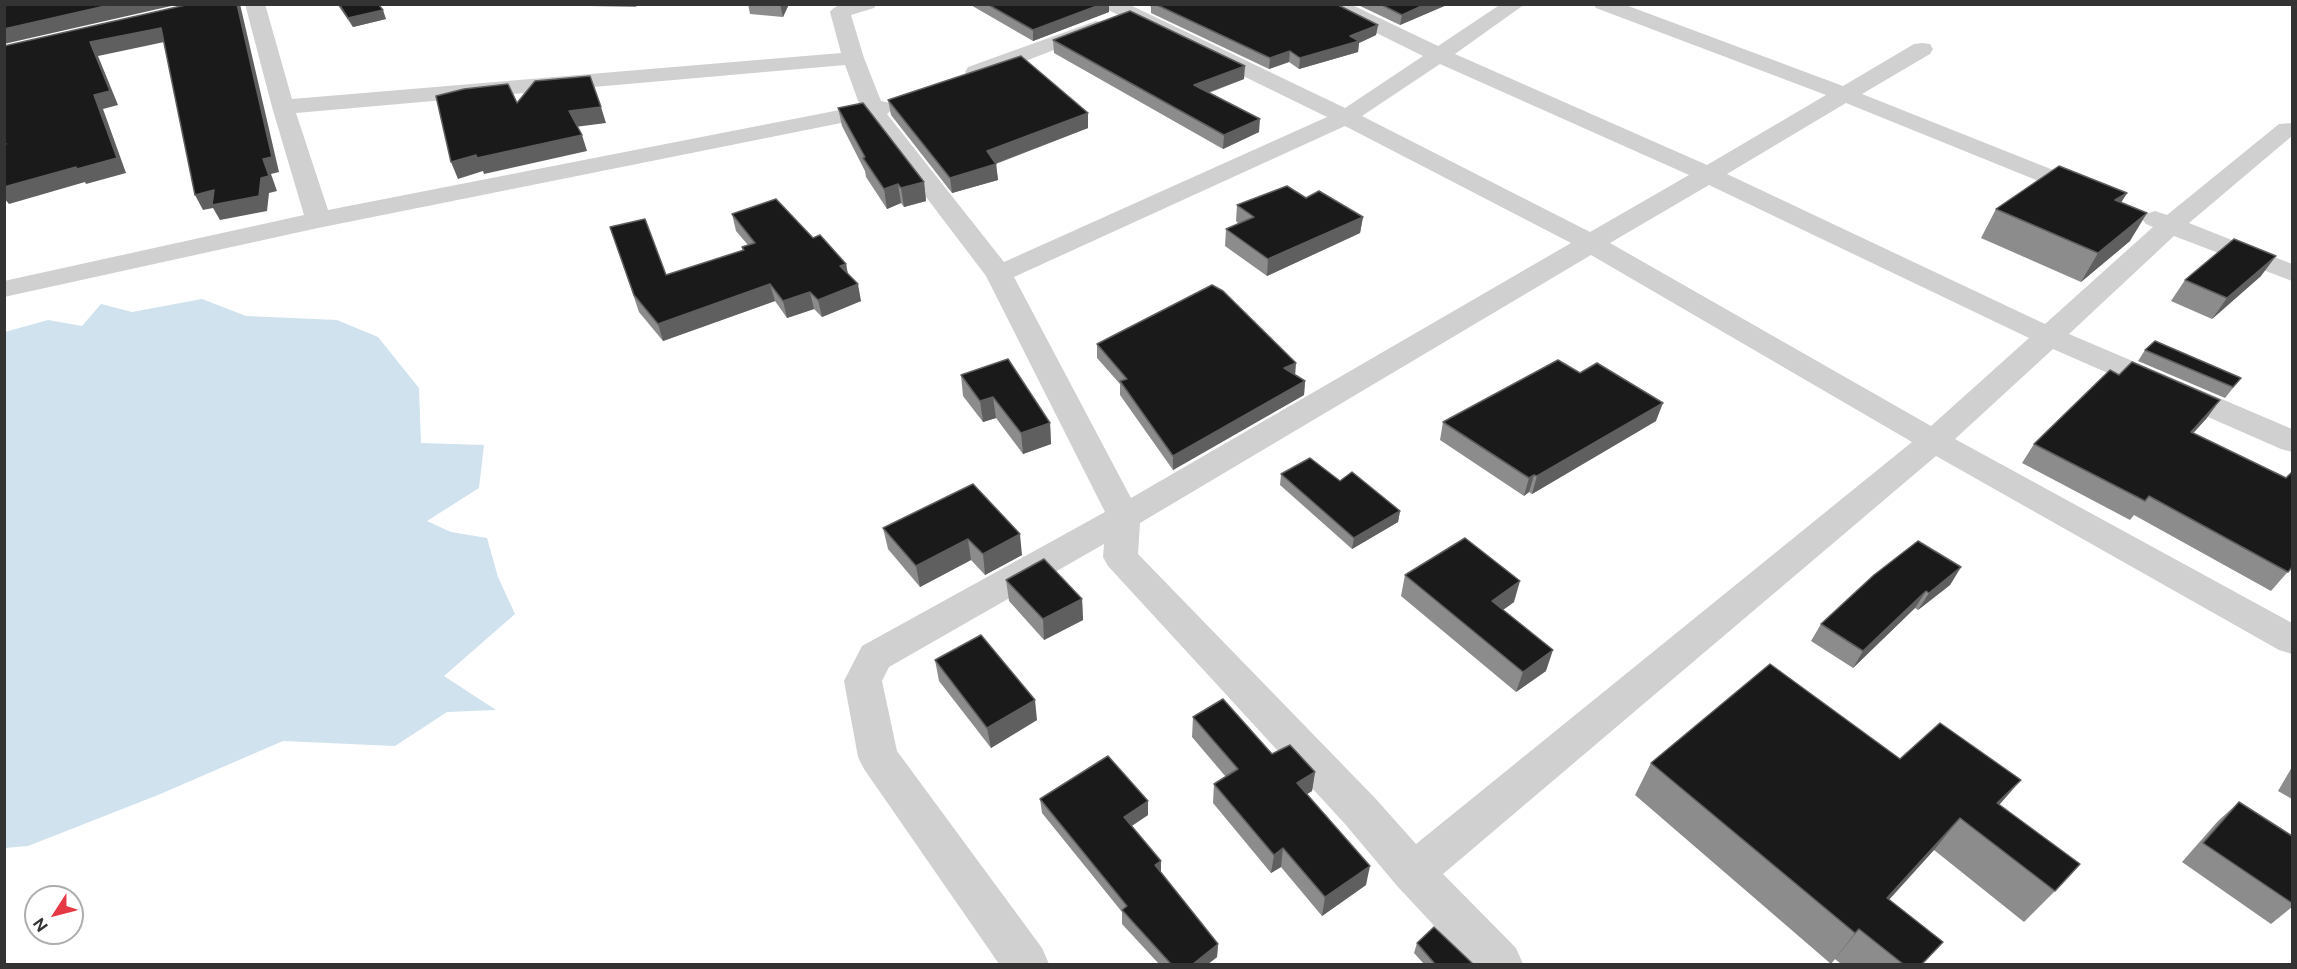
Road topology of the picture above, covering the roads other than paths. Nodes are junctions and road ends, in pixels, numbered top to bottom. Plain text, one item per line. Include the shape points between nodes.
1 (255, 4) edge
2 (867, 4) edge
3 (1333, 4) edge
4 (1515, 4) edge
5 (1603, 4) edge
6 (1132, 8) edge
7 (1922, 49) dead end
8 (1441, 56) junction
9 (853, 58) junction
10 (953, 81) edge
11 (1843, 94) junction
12 (909, 98) edge
13 (283, 107) junction
14 (875, 111) junction
15 (1346, 117) junction
16 (2287, 129) dead end
17 (1707, 174) junction
18 (2106, 199) edge
19 (2138, 212) edge
20 (318, 220) junction
21 (2171, 225) junction
22 (1592, 244) junction
23 (2292, 273) edge
24 (999, 274) junction
25 (4, 289) edge
26 (2048, 336) junction
27 (1934, 441) junction
28 (2292, 441) edge
29 (1124, 517) junction
30 (2292, 640) edge
31 (1413, 873) junction
32 (1026, 964) edge
33 (1500, 964) edge

1 - 13 street
2 - 9 street via 840,12
3 - 8 street
4 - 8 street
5 - 11 street
6 - 10 street
6 - 15 street
7 - 11 street
8 - 15 street
8 - 17 street
9 - 13 street
9 - 14 street
11 - 17 street
11 - 18 street
12 - 14 street
13 - 20 street
14 - 20 street
14 - 24 street
15 - 22 street
15 - 24 street
16 - 21 street
17 - 22 street
17 - 26 street
19 - 21 street
20 - 25 street
21 - 23 street
21 - 26 street
22 - 27 street
22 - 29 street
24 - 29 street
26 - 27 street
26 - 28 street
27 - 30 street
27 - 31 street
29 - 31 street via 1120,557 1360,811
29 - 32 street via 874,657 863,681 878,757
31 - 33 street

